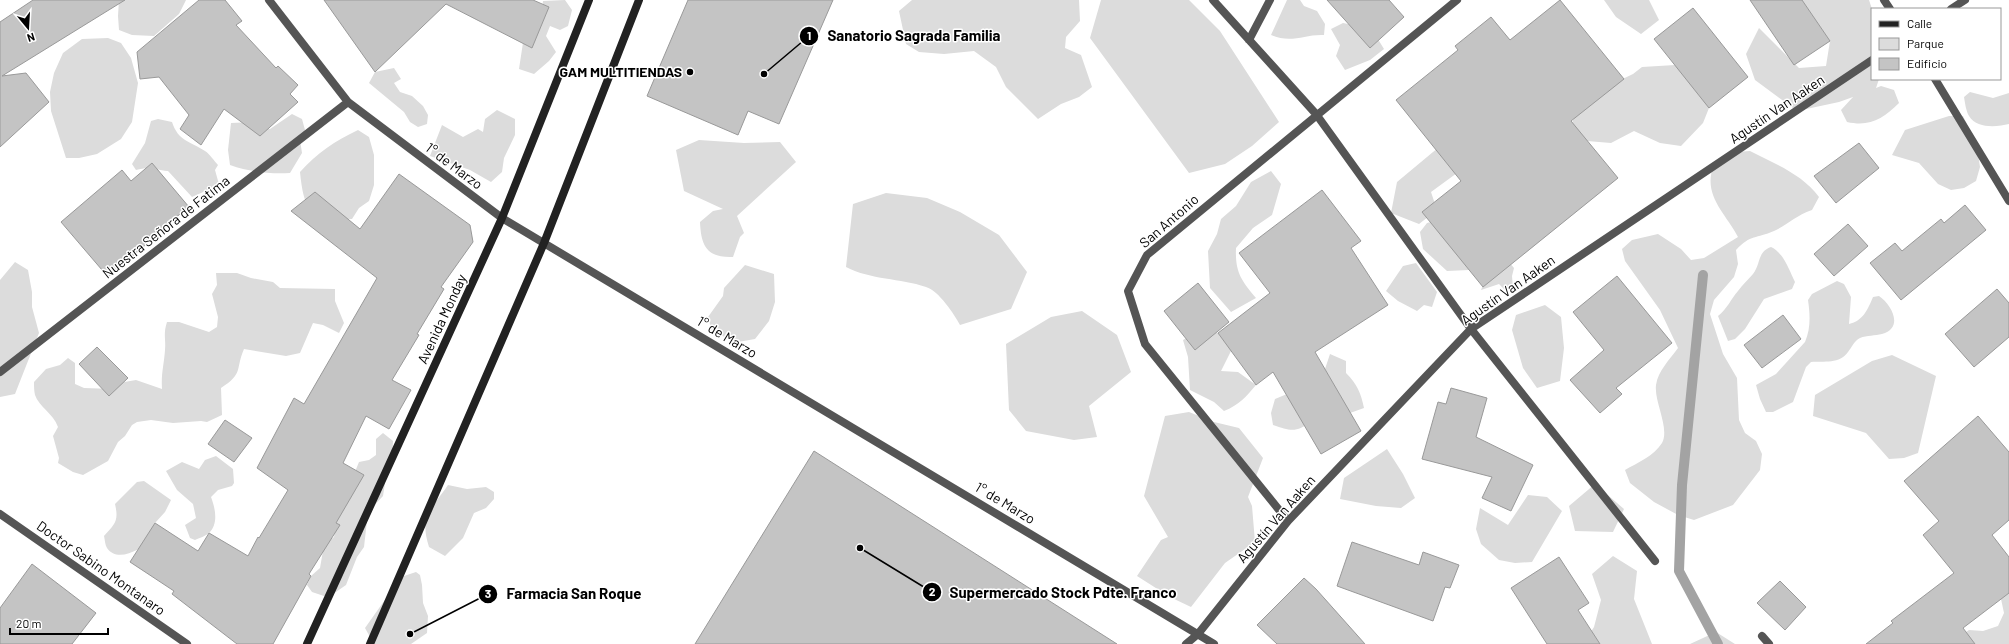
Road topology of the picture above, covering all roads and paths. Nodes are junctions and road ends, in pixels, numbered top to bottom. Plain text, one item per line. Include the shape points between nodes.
1 (269, 0) edge
2 (590, 0) edge
3 (639, 0) edge
4 (1214, 0) edge
5 (1270, 0) edge
6 (1457, 0) edge
7 (1965, 0) edge
8 (1953, 8) edge
9 (1249, 40) junction
10 (1871, 61) edge
11 (1936, 80) edge
12 (348, 102) junction
13 (1316, 114) junction
14 (2009, 201) edge
15 (502, 218) junction
16 (544, 243) junction
17 (1471, 329) junction
18 (0, 372) edge
19 (0, 514) edge
20 (1288, 522) junction
21 (1655, 561) dead end
22 (1198, 634) junction
23 (1762, 636) dead end
24 (187, 644) edge
25 (307, 644) edge
26 (370, 644) edge
27 (1186, 644) edge
28 (1214, 644) edge
29 (1769, 644) edge

1 - 12 street, 1° de Marzo
2 - 15 main road, Avenida Monday
3 - 16 main road
4 - 9 street
5 - 9 street
6 - 13 street, San Antonio
7 - 8 street
9 - 13 street
10 - 17 street, Agustín Van Aaken
11 - 14 street
12 - 15 street, 1° de Marzo
12 - 18 street, Nuestra Señora de Fatima
13 - 17 street
13 - 20 street, San Antonio via 1147,255 1128,291 1145,344
15 - 16 street, 1° de Marzo
15 - 25 main road, Avenida Monday
16 - 22 street, 1° de Marzo
16 - 26 main road
17 - 20 street, Agustín Van Aaken
17 - 21 street
19 - 24 street, Doctor Sabino Montanaro
20 - 22 street, Agustín Van Aaken
22 - 27 street, Agustín Van Aaken
22 - 28 street, 1° de Marzo
23 - 29 street

